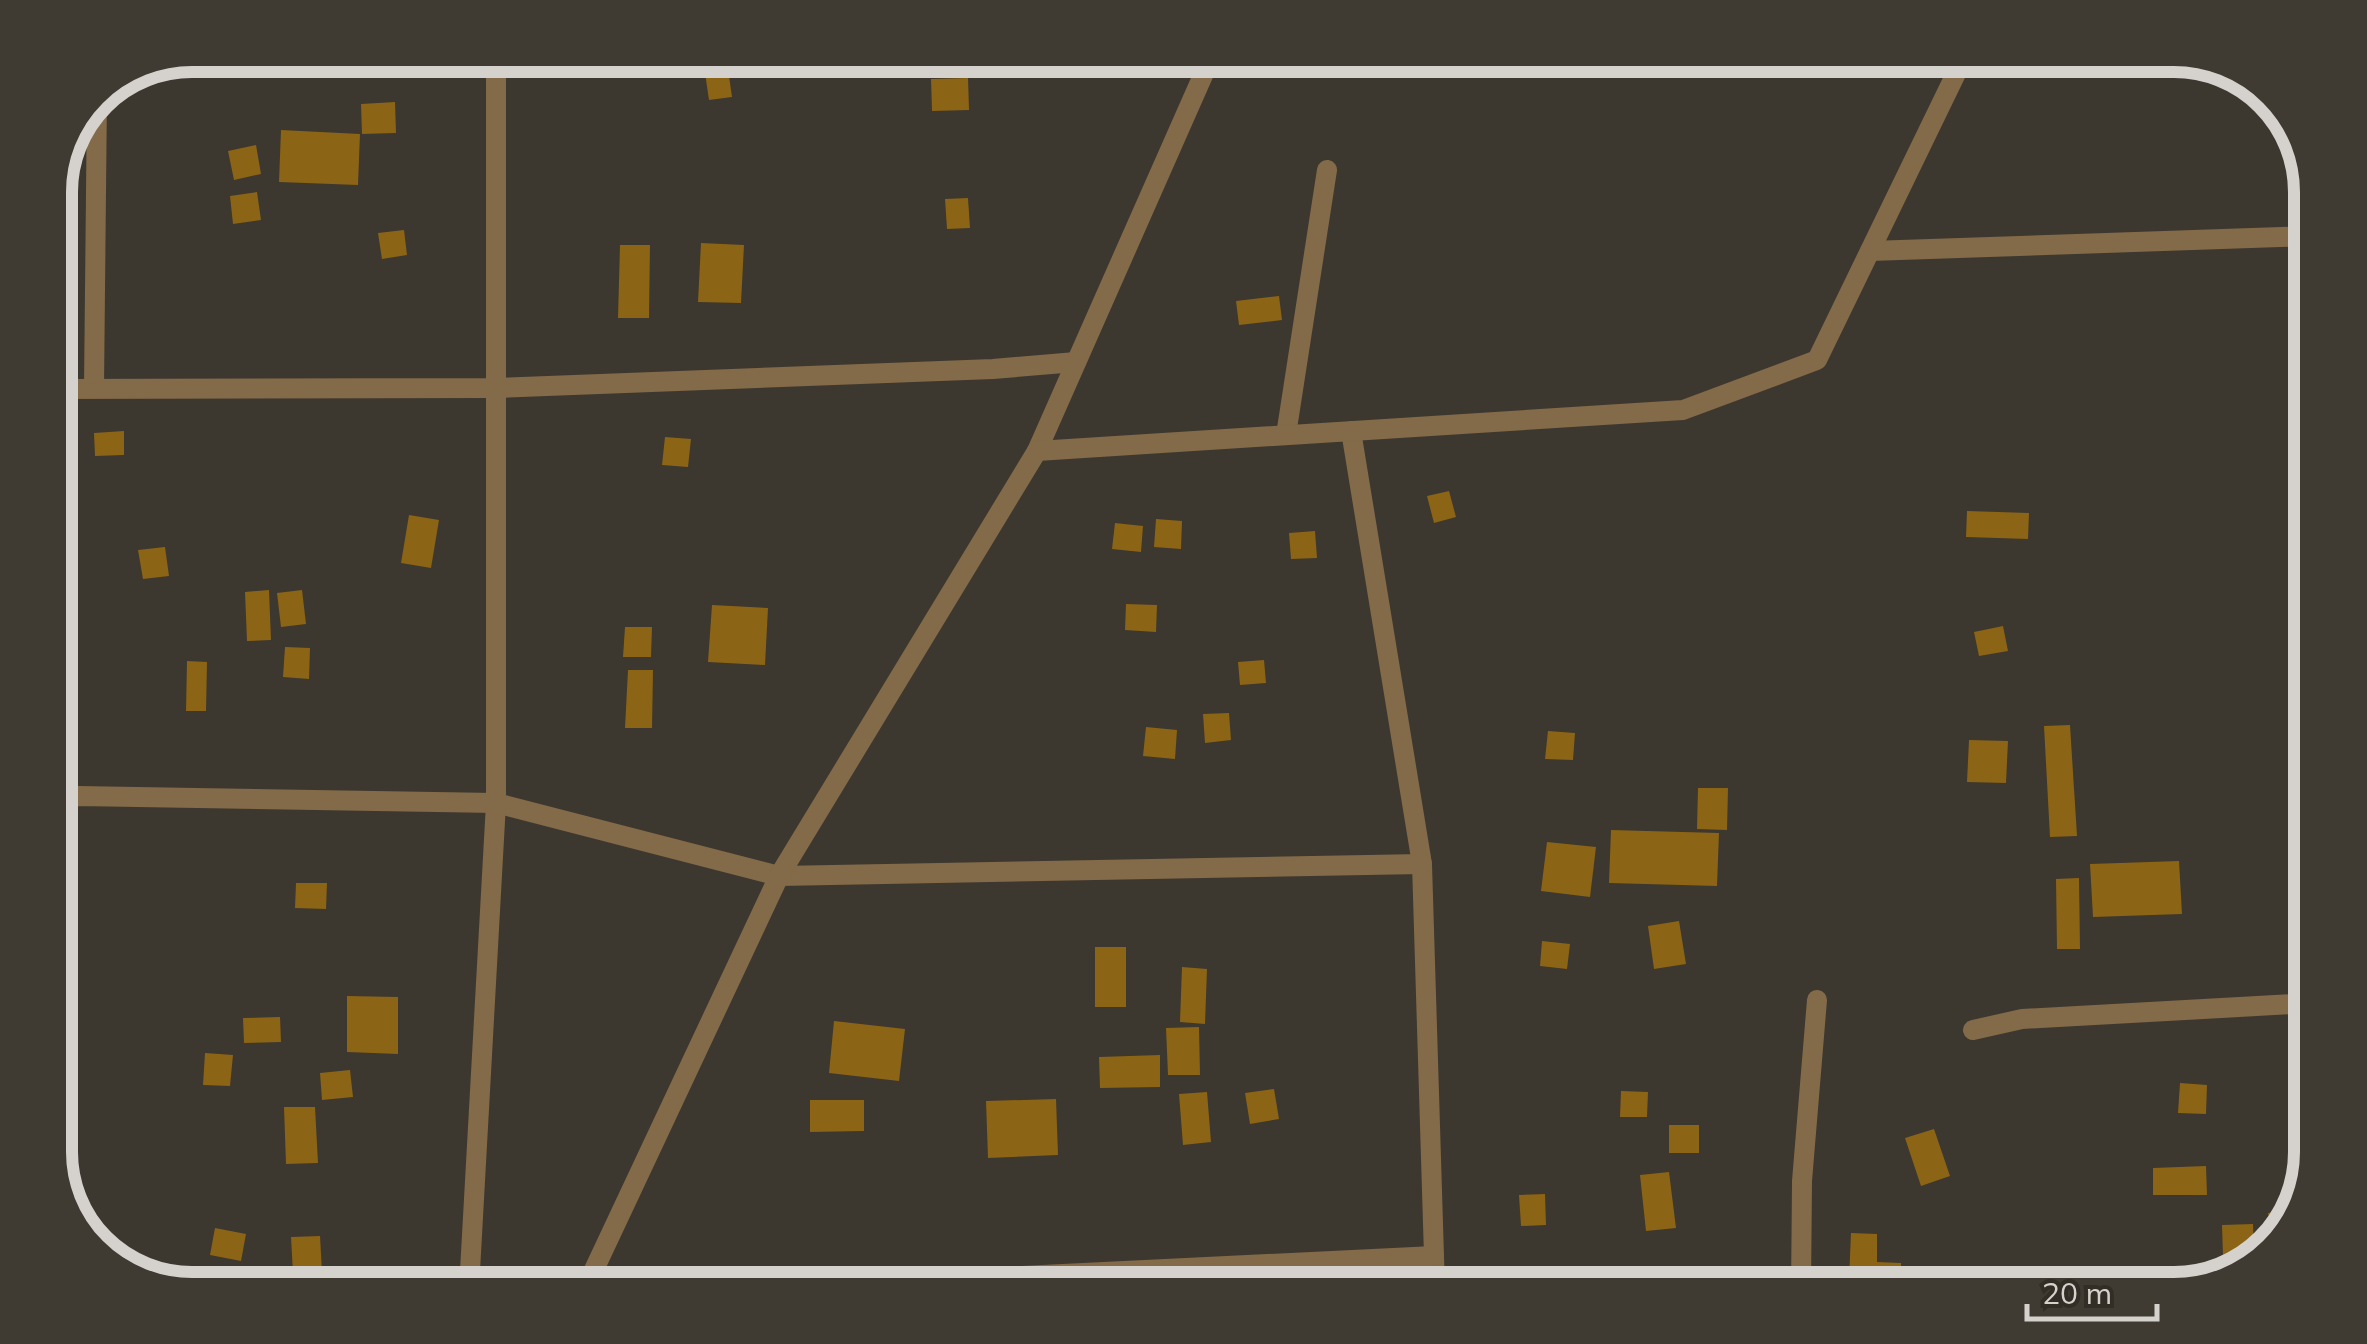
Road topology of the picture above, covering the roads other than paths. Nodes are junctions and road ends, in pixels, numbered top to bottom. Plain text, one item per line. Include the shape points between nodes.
1 (496, 72) edge
2 (1204, 72) edge
3 (1957, 72) edge
4 (97, 122) edge
5 (1328, 170) dead end
6 (2294, 237) edge
7 (1870, 251) junction
8 (1076, 362) junction
9 (94, 388) junction
10 (496, 388) junction
11 (73, 389) edge
12 (1351, 430) junction
13 (1286, 435) junction
14 (1036, 451) junction
15 (73, 796) edge
16 (496, 803) junction
17 (1422, 864) junction
18 (779, 876) junction
19 (1817, 1000) dead end
20 (2294, 1003) edge
21 (1973, 1030) dead end
22 (1434, 1256) junction
23 (470, 1272) edge
24 (592, 1272) edge
25 (1102, 1272) edge
26 (1434, 1272) edge
27 (1801, 1272) edge

1 - 10 street
2 - 8 street
3 - 7 street
4 - 9 street
5 - 13 street
6 - 7 street
7 - 12 street via 1816,360 1684,410
8 - 10 street
8 - 14 street
9 - 10 street
9 - 11 street
10 - 16 street
12 - 13 street
12 - 17 street
13 - 14 street
14 - 18 street
15 - 16 street
16 - 18 street
16 - 23 street
17 - 18 street
17 - 22 street
18 - 24 street
19 - 27 street
20 - 21 street via 2022,1019
22 - 25 street
22 - 26 street

